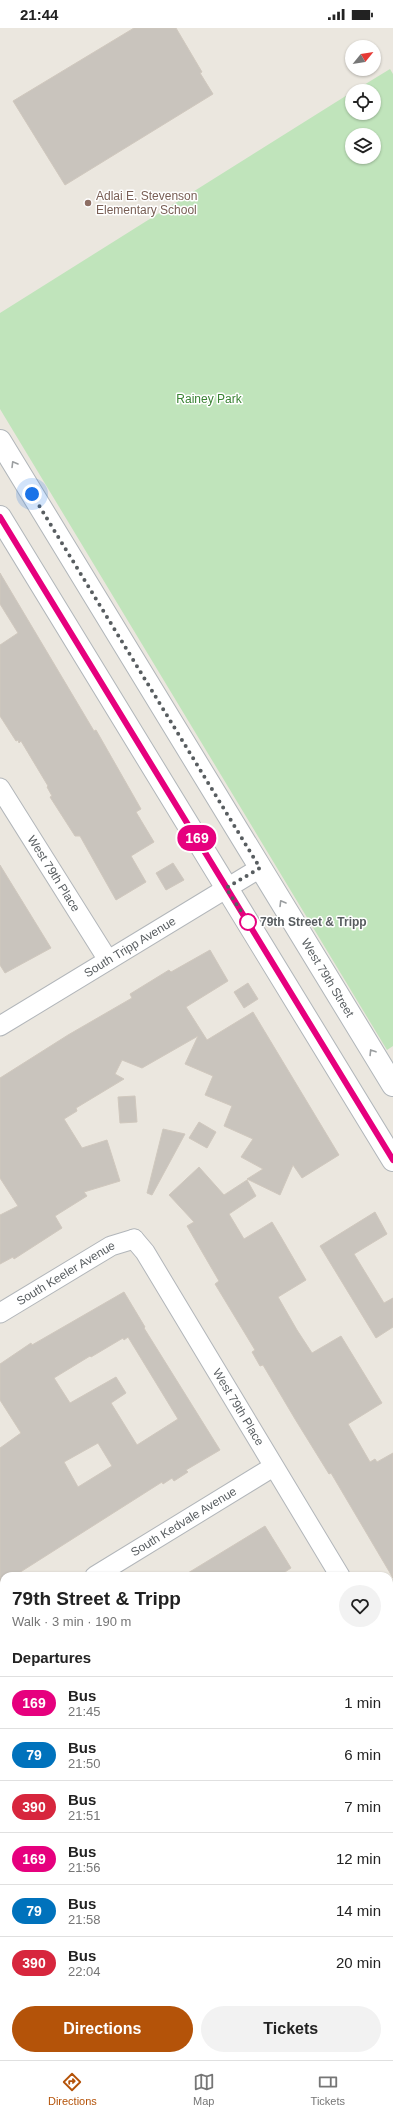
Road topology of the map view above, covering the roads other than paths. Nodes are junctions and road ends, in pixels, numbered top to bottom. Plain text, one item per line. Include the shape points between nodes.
1 (0, 441) edge
2 (0, 517) edge
3 (0, 788) edge
4 (260, 868) junction
5 (226, 888) junction
6 (108, 960) junction
7 (0, 1026) edge
8 (393, 1085) edge
9 (393, 1160) edge
10 (134, 1231) joint
11 (0, 1313) edge
12 (273, 1468) junction
13 (102, 1572) edge
14 (338, 1572) edge

4 -> 1 main road, West 79th Street
2 - 5 main road
3 - 6 street, West 79th Place
4 - 5 street, South Tripp Avenue
8 -> 4 main road, West 79th Street
5 - 6 street, South Tripp Avenue
5 - 9 main road
6 - 7 street, South Tripp Avenue
10 - 11 street, South Keeler Avenue
10 - 12 street, West 79th Place
12 - 13 street, South Kedvale Avenue
12 - 14 street, West 79th Place

